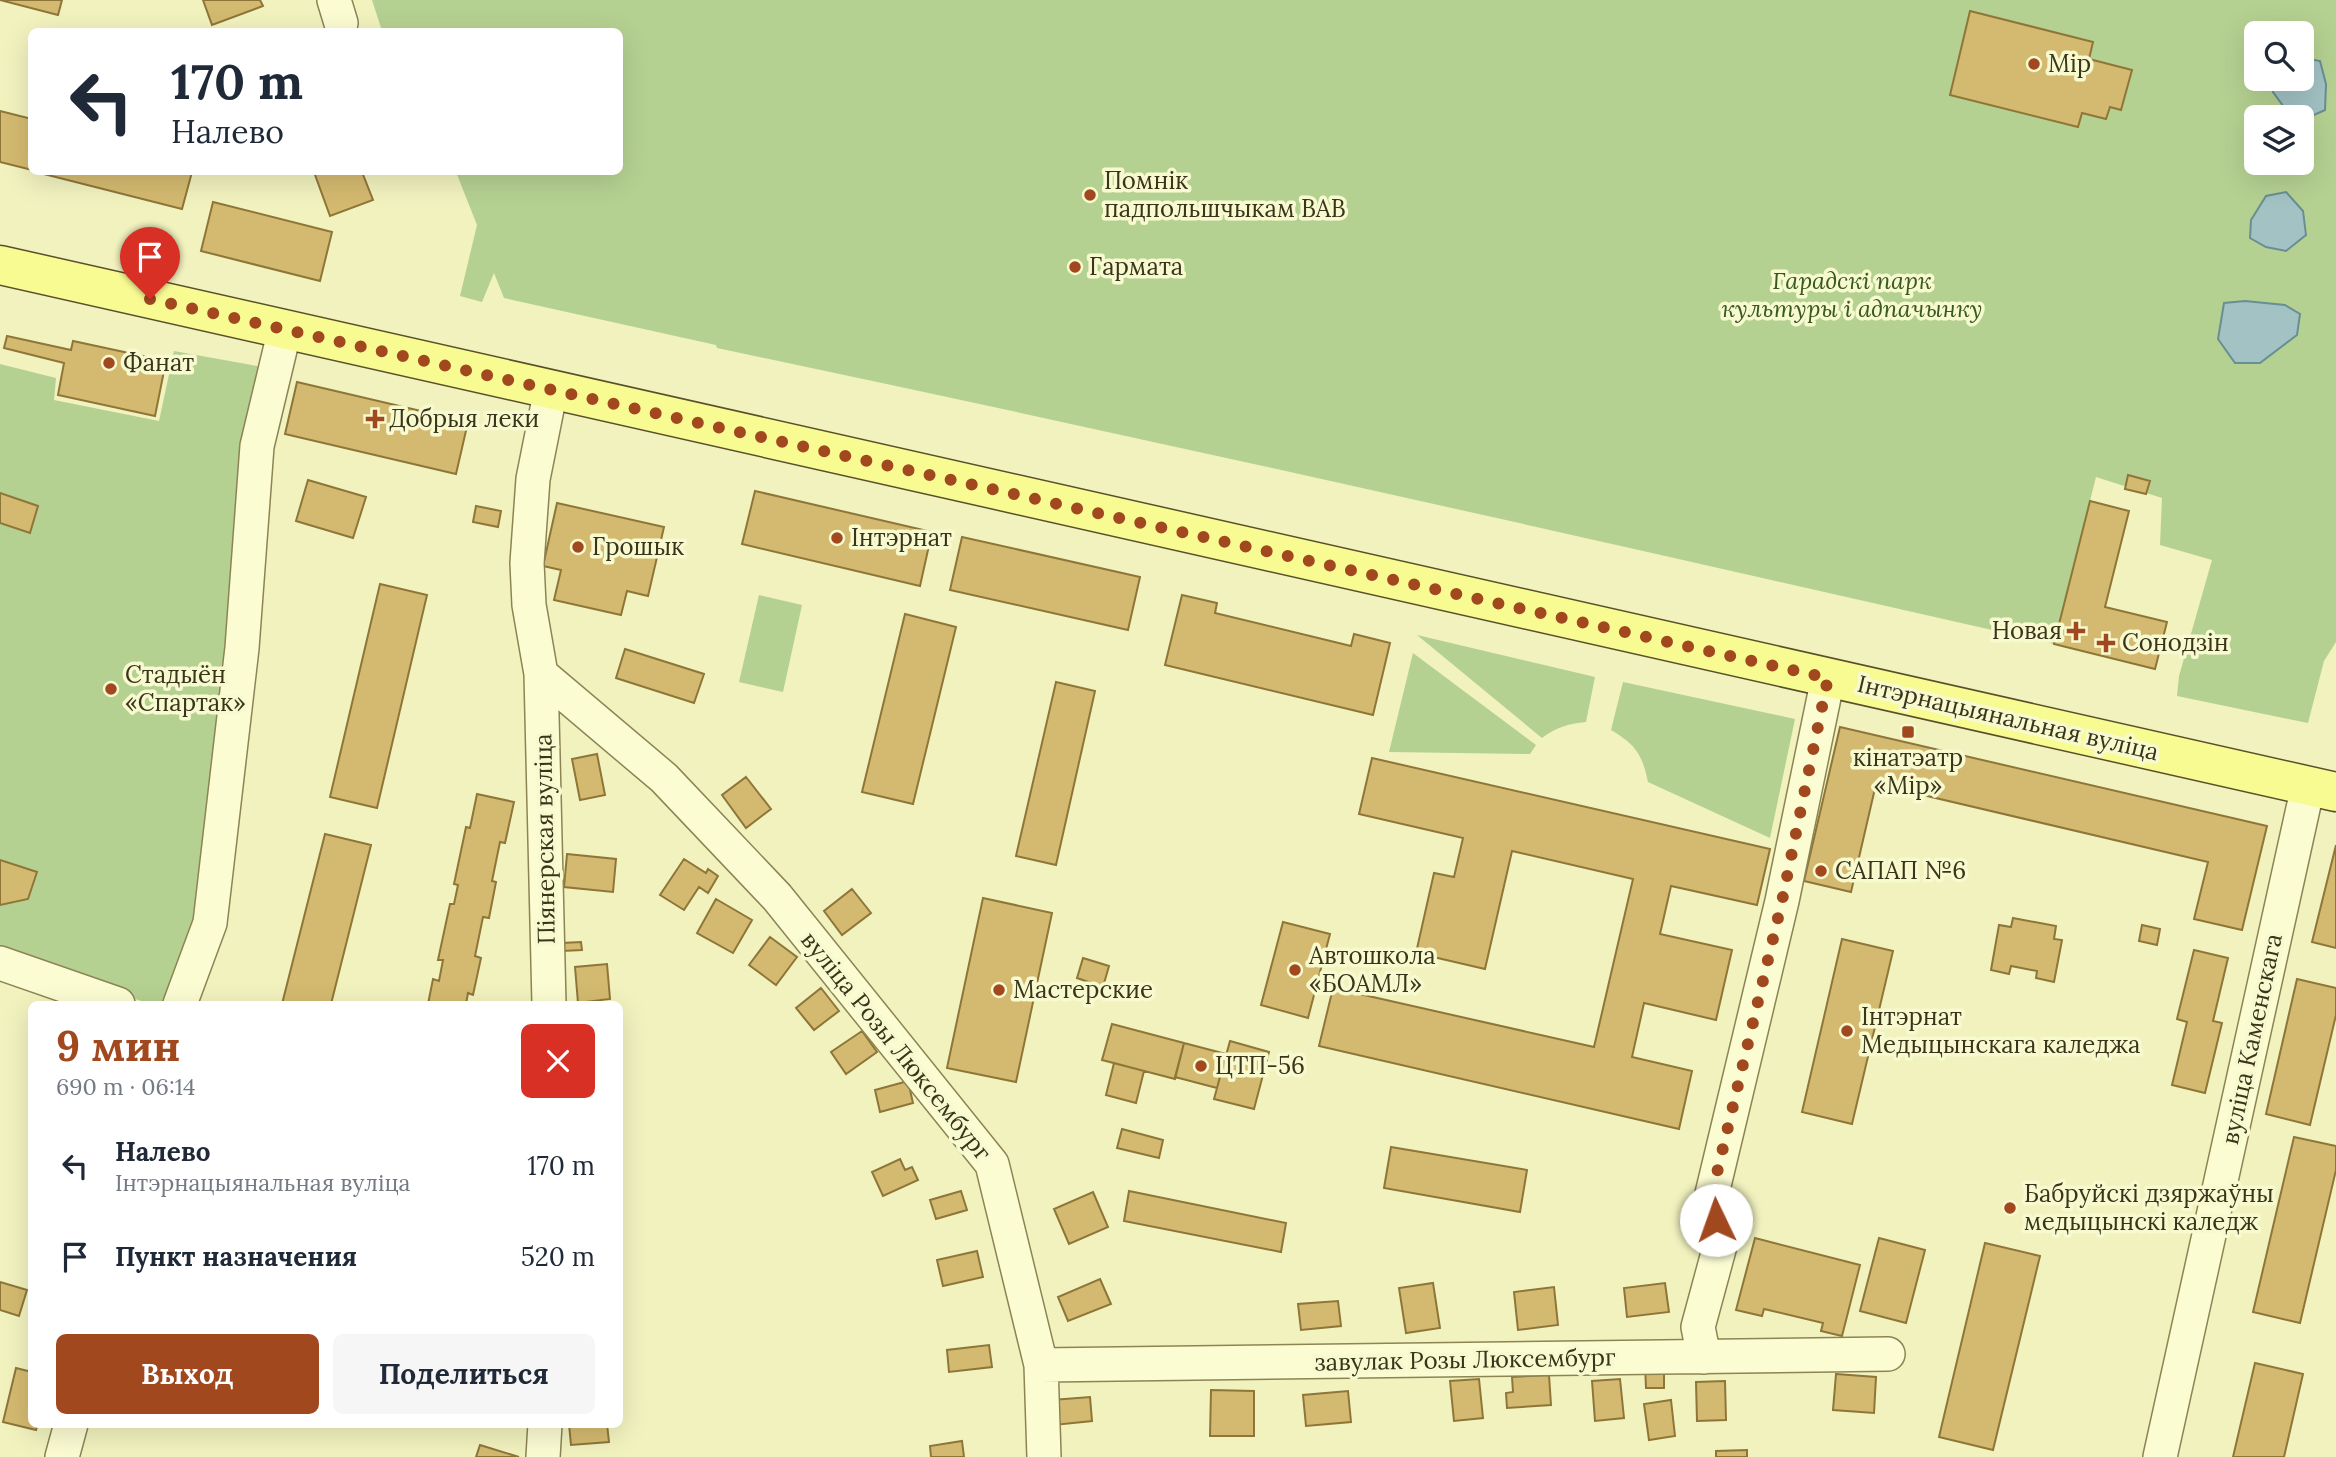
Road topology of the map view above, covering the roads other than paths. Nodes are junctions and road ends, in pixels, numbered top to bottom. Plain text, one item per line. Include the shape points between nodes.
1 (0, 265) edge
2 (285, 329) junction
3 (551, 389) junction
4 (541, 674) junction
5 (1828, 678) junction
6 (590, 716) junction
7 (542, 732) junction
8 (2322, 789) edge
9 (0, 963) edge
10 (109, 1001) edge
11 (181, 1001) edge
12 (550, 1001) edge
13 (1888, 1354) dead end
14 (1703, 1357) junction
15 (1041, 1365) junction
16 (70, 1428) edge
17 (545, 1428) edge
18 (62, 1457) edge
19 (543, 1457) edge
20 (1044, 1457) edge
21 (2160, 1457) edge

1 - 2 main road, Інтэрнацыянальная вуліца
2 - 3 main road, Інтэрнацыянальная вуліца
2 - 11 street via 257,446 242,648 210,923
3 - 4 street, Піянерская вуліца via 533,479 527,562
3 - 5 main road, Інтэрнацыянальная вуліца
4 - 6 street, вуліца Розы Люксембург
4 - 7 street, Піянерская вуліца
5 - 8 main road, Інтэрнацыянальная вуліца
5 - 14 street via 1782,901 1711,1198 1721,1242 1698,1327
6 - 7 street
6 - 15 street, вуліца Розы Люксембург via 664,778 777,897 992,1164
7 - 12 street, Піянерская вуліца
8 - 21 street, вуліца Каменскага
9 - 10 street
13 - 14 street, завулак Розы Люксембург
14 - 15 street, завулак Розы Люксембург
15 - 20 street, вуліца Розы Люксембург
16 - 18 street
17 - 19 street

